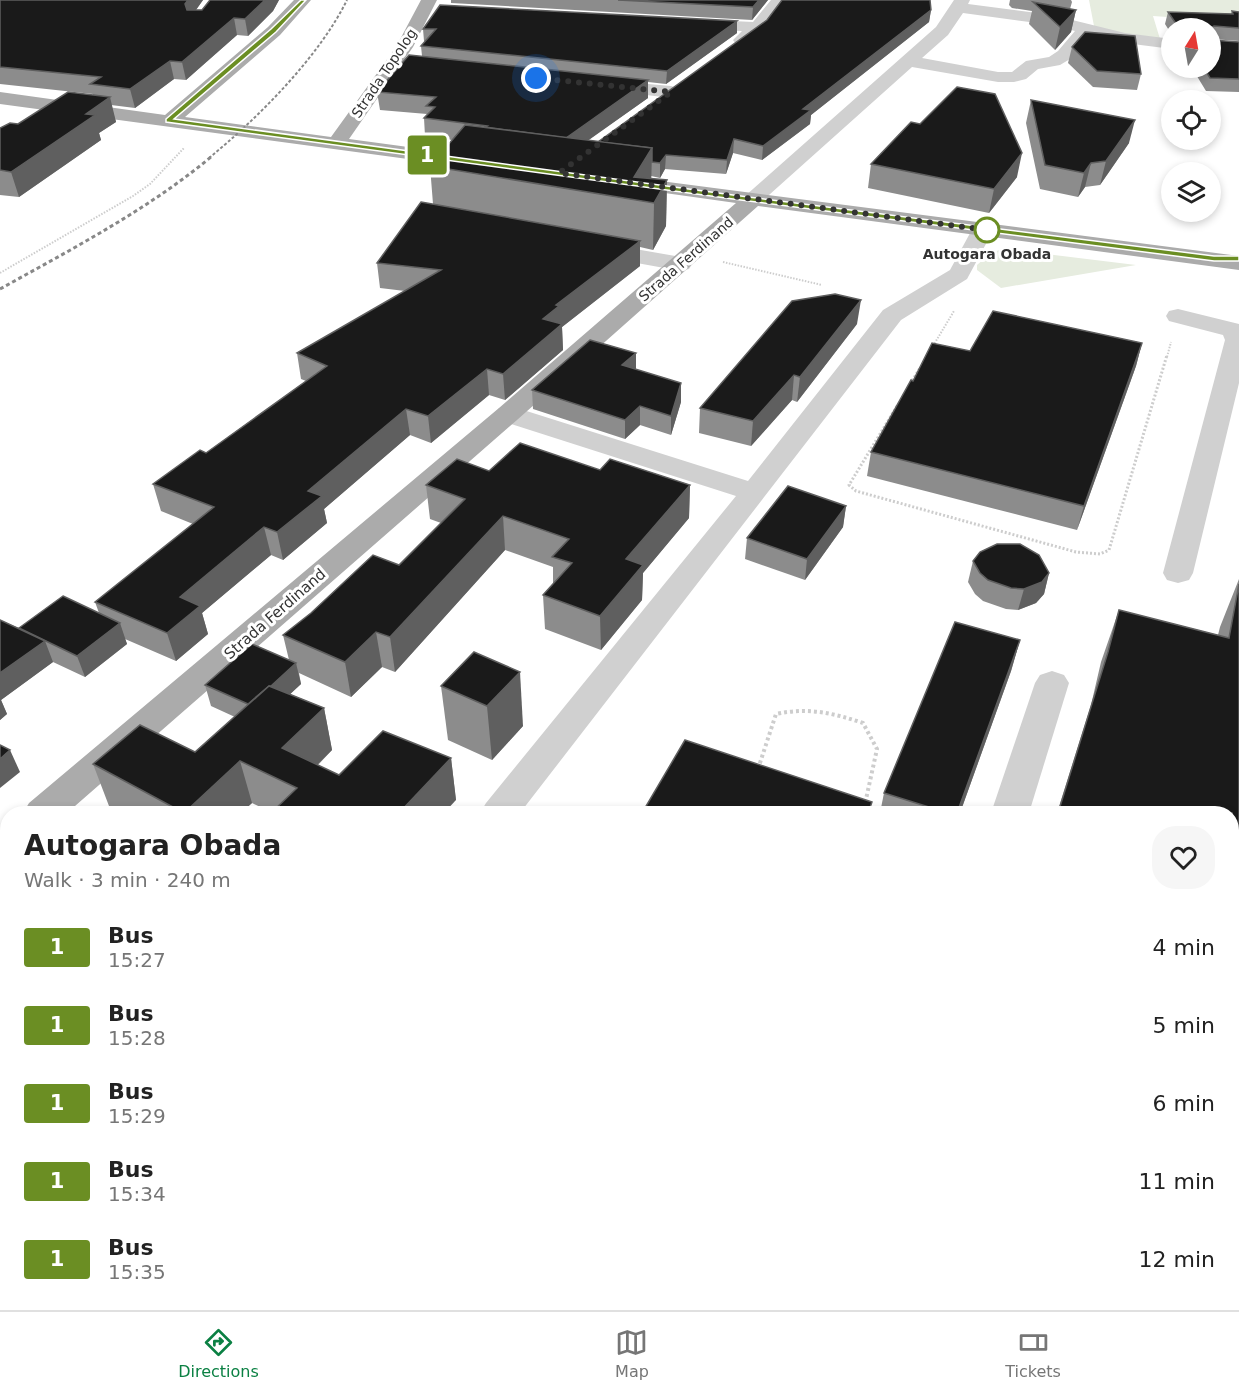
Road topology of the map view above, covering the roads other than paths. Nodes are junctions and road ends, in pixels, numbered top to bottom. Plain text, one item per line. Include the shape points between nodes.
1 (303, 0) edge
2 (779, 0) edge
3 (960, 4) edge
4 (427, 5) edge
5 (448, 10) edge
6 (680, 23) edge
7 (759, 27) junction
8 (1085, 29) junction
9 (1161, 43) edge
10 (729, 50) edge
11 (910, 61) junction
12 (393, 63) junction
13 (413, 65) edge
14 (690, 78) edge
15 (589, 84) edge
16 (671, 92) junction
17 (0, 98) edge
18 (63, 106) junction
19 (652, 106) edge
20 (42, 120) edge
21 (169, 120) junction
22 (337, 143) junction
23 (500, 165) edge
24 (603, 179) edge
25 (752, 200) junction
26 (983, 229) junction
27 (575, 245) edge
28 (1239, 258) edge
29 (1214, 259) junction
30 (686, 260) junction
31 (1239, 263) edge
32 (1178, 315) road end
33 (508, 414) junction
34 (1227, 438) edge
35 (753, 492) junction
36 (1178, 573) dead end
37 (1052, 683) dead end
38 (50, 806) edge
39 (505, 806) edge
40 (1012, 806) edge

1 - 21 main road via 274,31
2 - 7 street
3 - 8 street
3 - 11 street, Strada Ferdinand via 942,31
4 - 5 street
4 - 12 main road, Strada Topolog
6 - 7 street
7 - 10 street
8 - 9 street
8 - 11 street via 1064,55 1032,65 1014,77
11 - 25 street, Strada Ferdinand
12 - 13 street
12 - 22 main road, Strada Topolog
14 - 16 street
15 - 16 street
16 - 19 street
17 - 18 main road
18 - 20 street
18 - 21 main road
21 - 22 main road
22 - 23 main road
24 - 25 main road
25 - 26 main road
25 - 30 main road, Strada Ferdinand
26 - 29 main road
26 - 35 street via 958,274 946,285 892,315
27 - 30 street
28 - 29 main road
29 - 31 main road
30 - 33 main road, Strada Ferdinand
32 - 34 street via 1234,331 1237,340
33 - 35 street
33 - 38 main road, Strada Ferdinand
34 - 36 street
35 - 39 street
37 - 40 street

